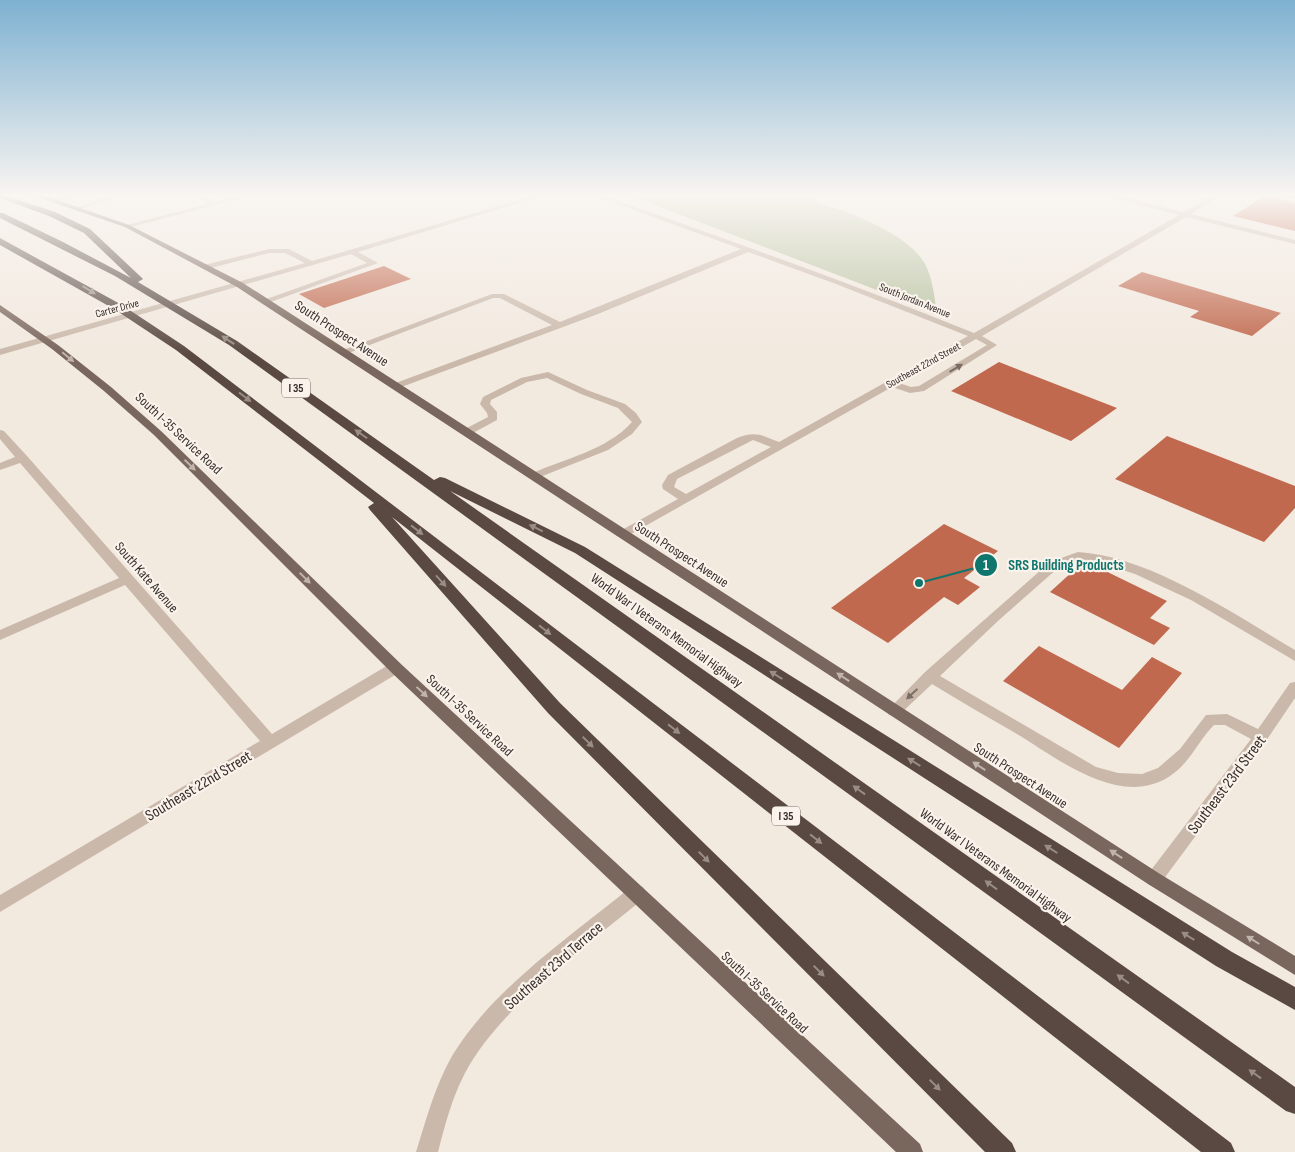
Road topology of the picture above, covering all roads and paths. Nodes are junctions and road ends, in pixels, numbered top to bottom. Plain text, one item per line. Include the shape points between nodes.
1 (13, 248) edge
2 (67, 248) edge
3 (105, 248) edge
4 (170, 248) edge
5 (366, 248) edge
6 (745, 248) edge
7 (1127, 248) edge
8 (748, 249) junction
9 (352, 252) junction
10 (323, 260) junction
11 (312, 264) junction
12 (207, 267) junction
13 (344, 272) junction
14 (240, 286) junction
15 (155, 295) junction
16 (265, 301) junction
17 (0, 308) edge
18 (559, 325) junction
19 (975, 336) junction
20 (46, 339) junction
21 (0, 352) edge
22 (343, 352) junction
23 (891, 383) junction
24 (396, 386) junction
25 (467, 432) junction
26 (0, 433) edge
27 (779, 446) junction
28 (23, 458) junction
29 (400, 462) junction
30 (0, 467) edge
31 (535, 476) junction
32 (350, 479) junction
33 (686, 499) junction
34 (624, 534) junction
35 (129, 578) junction
36 (0, 635) edge
37 (1295, 656) edge
38 (395, 668) junction
39 (930, 676) junction
40 (1295, 687) edge
41 (894, 711) junction
42 (1261, 737) junction
43 (270, 742) junction
44 (1154, 879) junction
45 (637, 893) junction
46 (0, 904) edge
47 (1295, 966) edge
48 (1295, 999) edge
49 (1295, 1102) edge
50 (427, 1152) edge
51 (912, 1152) edge
52 (1003, 1152) edge
53 (1222, 1152) edge

1 -> 32 highway, I 35 via 82,285 180,348
2 - 15 highway, World War I Veterans Memorial Highway / I 35
3 - 15 highway
4 - 12 main road, South Prospect Avenue
5 - 9 street, Carter Drive
6 - 8 street, South Jordan Avenue
7 - 19 street, Southeast 22nd Street
8 - 18 street
8 - 19 street, South Jordan Avenue
9 - 10 street, Carter Drive
9 - 13 street via 374,263
10 - 11 street, Carter Drive
10 - 13 street
11 - 12 street via 286,251 269,251
11 - 14 street, Carter Drive
12 - 14 main road, South Prospect Avenue
13 - 16 street
14 - 16 main road, South Prospect Avenue
14 - 20 street, Carter Drive
29 -> 15 highway, World War I Veterans Memorial Highway / I 35 via 232,343
16 - 22 main road, South Prospect Avenue
17 - 20 main road, South I-35 Service Road
18 - 22 street via 501,296 492,296
18 - 24 street
19 - 23 street, Southeast 22nd Street
23 -> 19 street, South Jordan Avenue via 920,390 991,347 990,342
20 - 21 street, Carter Drive
20 -> 38 main road, South I-35 Service Road via 150,427
22 - 24 main road, South Prospect Avenue
23 - 27 street, Southeast 22nd Street
24 - 25 main road, South Prospect Avenue
25 - 31 main road, South Prospect Avenue
25 - 31 street via 493,418 485,404 486,399 542,375 619,404 633,414 637,422 629,434
26 - 28 street, South Kate Avenue
27 - 33 street, Southeast 22nd Street
27 - 33 street via 752,436 672,478 669,489
28 - 30 street
28 - 35 street, South Kate Avenue
48 -> 29 highway via 1216,953 580,550
49 -> 29 highway, World War I Veterans Memorial Highway / I 35
31 - 34 main road, South Prospect Avenue
32 -> 52 highway via 554,708
32 -> 53 highway, I 35
33 - 34 street, Southeast 22nd Street
41 -> 34 main road, South Prospect Avenue
35 - 36 street
35 - 43 street, South Kate Avenue
37 - 39 street via 1188,594 1096,556 1078,556 1054,565
38 - 43 street, Southeast 22nd Street
38 -> 45 main road, South I-35 Service Road
39 -> 41 street
39 - 42 street via 1091,771 1116,780 1143,781 1166,773 1211,719 1227,720
40 - 42 street, Southeast 23rd Street
44 -> 41 main road, South Prospect Avenue
42 - 44 street, Southeast 23rd Street
43 - 46 street, Southeast 22nd Street
47 -> 44 main road, South Prospect Avenue
45 - 50 street, Southeast 23rd Terrace via 509,1000 465,1054 441,1103
45 - 51 main road, South I-35 Service Road

